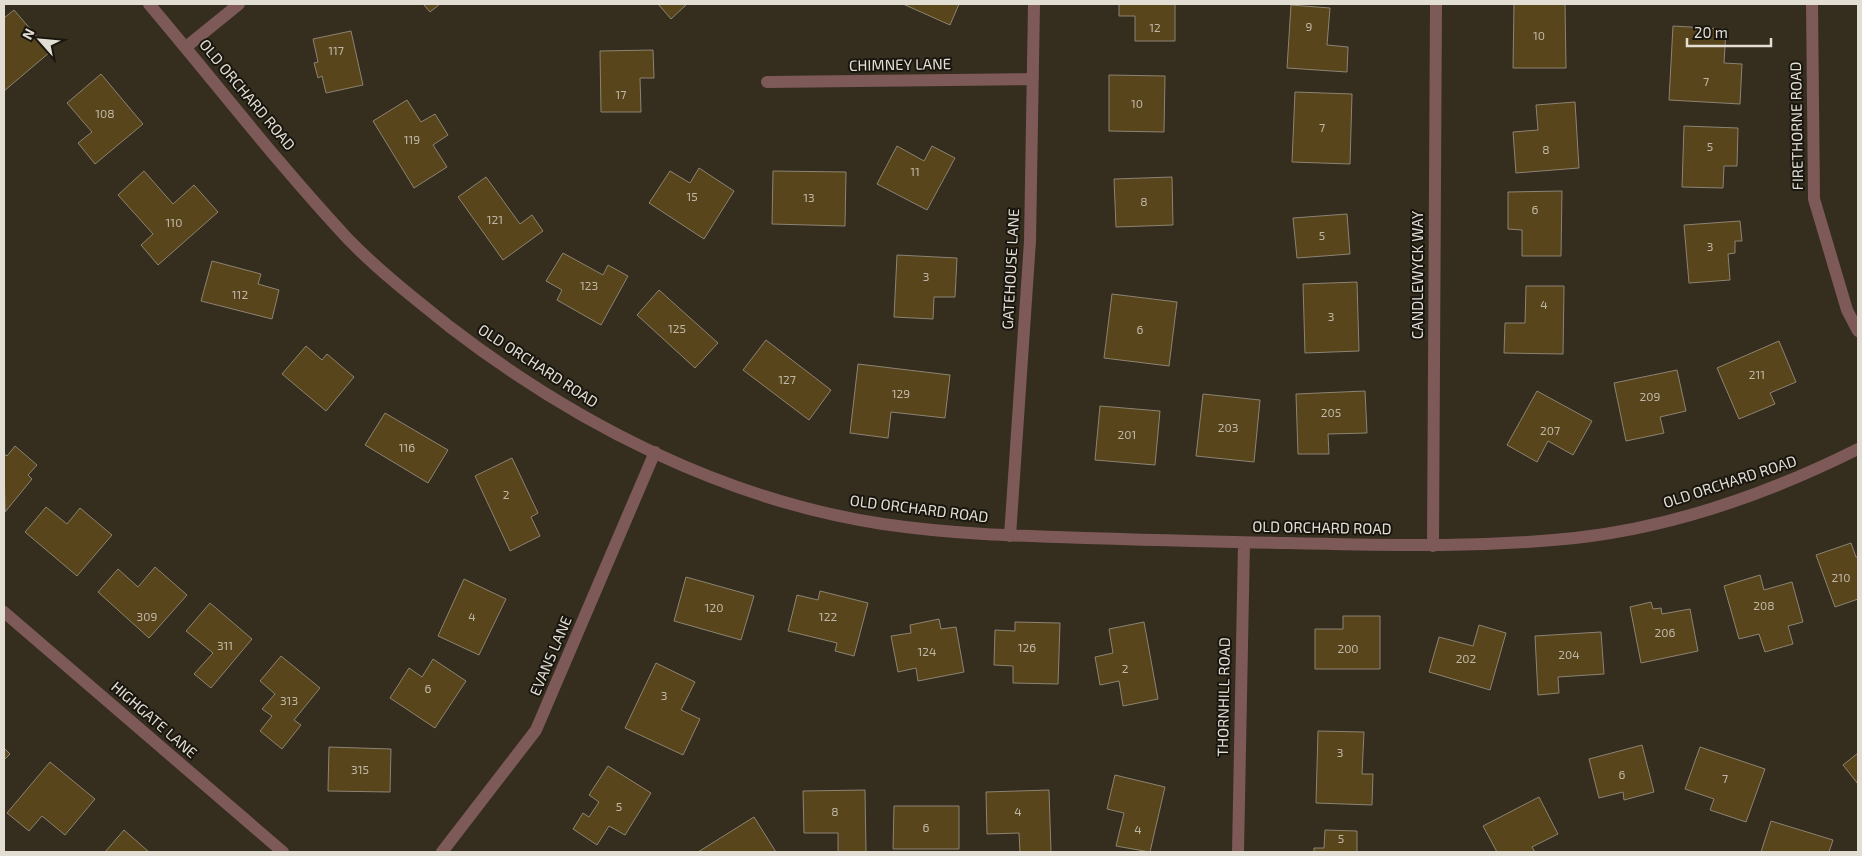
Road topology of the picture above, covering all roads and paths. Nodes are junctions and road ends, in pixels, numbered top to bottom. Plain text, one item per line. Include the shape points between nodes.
1 (149, 4) edge
2 (239, 4) edge
3 (1034, 4) edge
4 (1436, 4) edge
5 (1812, 4) edge
6 (186, 47) junction
7 (1033, 79) junction
8 (767, 82) dead end
9 (1858, 331) edge
10 (1858, 449) edge
11 (655, 452) junction
12 (1010, 536) junction
13 (1244, 543) junction
14 (1433, 546) junction
15 (4, 612) edge
16 (283, 852) edge
17 (442, 852) edge
18 (1238, 852) edge

1 - 6 street, OLD ORCHARD ROAD
2 - 6 street
3 - 7 street, GATEHOUSE LANE
4 - 14 street, CANDLEWYCK WAY
5 - 9 street, FIRETHORNE ROAD via 1814,199 1847,310
6 - 11 street, OLD ORCHARD ROAD via 350,241 403,289 480,350 552,398
7 - 8 street, CHIMNEY LANE
7 - 12 street, GATEHOUSE LANE via 1030,241
10 - 14 street, OLD ORCHARD ROAD via 1803,476 1699,513 1658,523 1576,538
11 - 12 street, OLD ORCHARD ROAD via 741,488 847,517 956,534
11 - 17 street, EVANS LANE via 536,730
12 - 13 street, OLD ORCHARD ROAD
13 - 14 street, OLD ORCHARD ROAD
13 - 18 street, THORNHILL ROAD
15 - 16 street, HIGHGATE LANE

